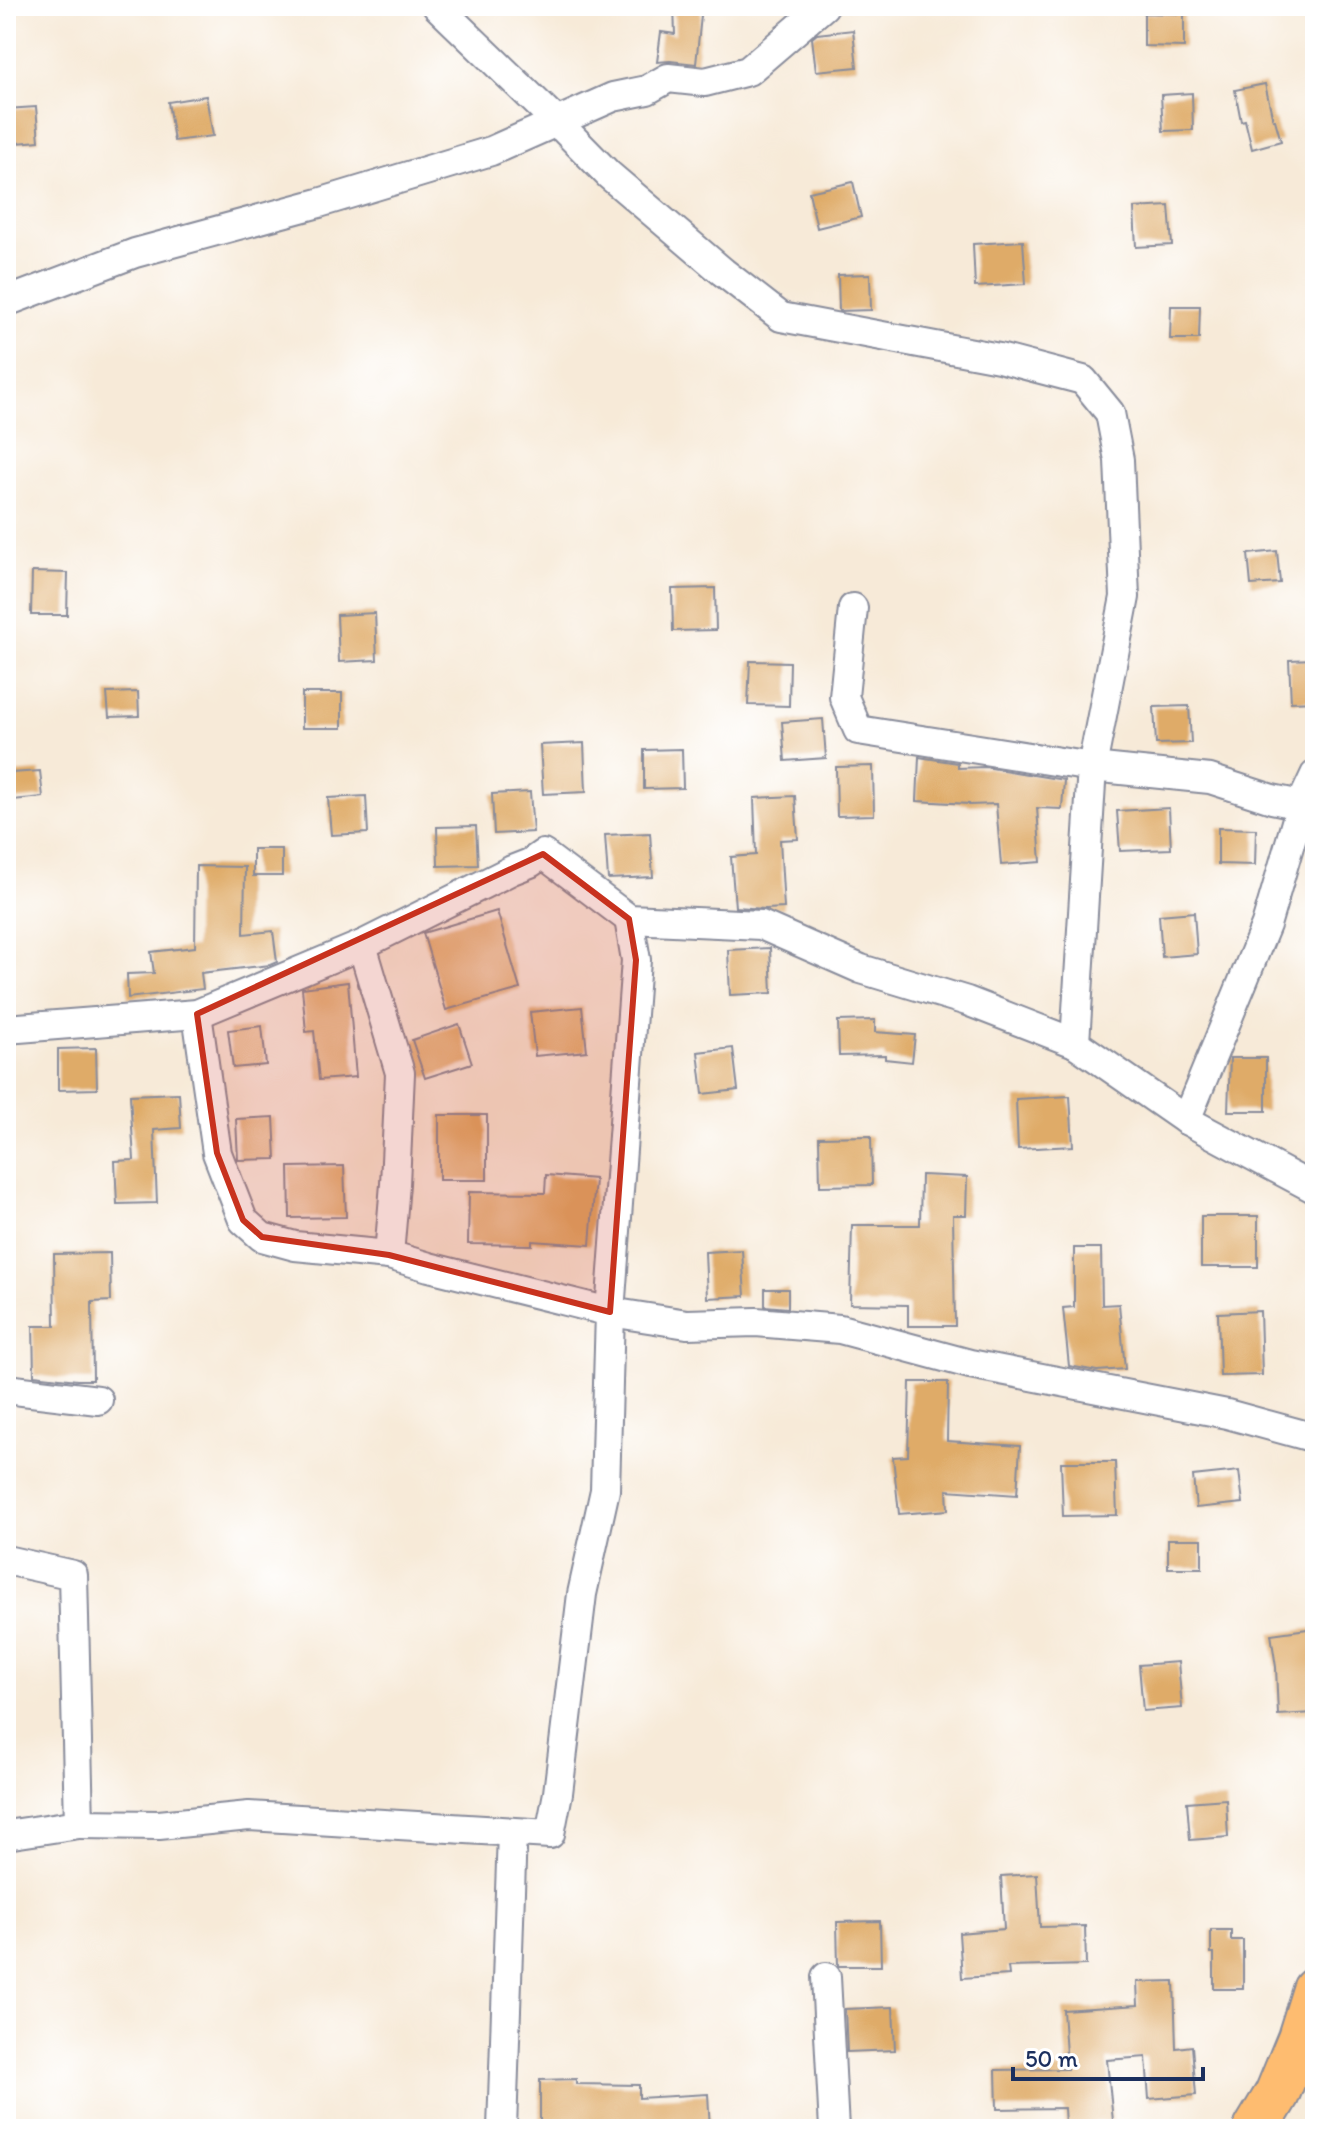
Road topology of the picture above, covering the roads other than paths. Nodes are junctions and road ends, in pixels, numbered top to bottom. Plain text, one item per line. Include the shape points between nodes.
1 (437, 6) edge
2 (824, 6) edge
3 (558, 123) junction
4 (6, 302) edge
5 (853, 608) dead end
6 (1092, 767) junction
7 (1315, 775) edge
8 (1301, 805) junction
9 (629, 919) junction
10 (362, 945) junction
11 (197, 1014) junction
12 (6, 1029) edge
13 (1075, 1043) junction
14 (1186, 1120) junction
15 (1315, 1189) edge
16 (389, 1255) junction
17 (610, 1312) junction
18 (6, 1389) edge
19 (98, 1400) dead end
20 (1315, 1438) edge
21 (6, 1560) edge
22 (79, 1824) junction
23 (512, 1832) junction
24 (6, 1835) edge
25 (826, 1977) dead end
26 (1315, 1990) edge
27 (502, 2129) edge
28 (834, 2129) edge
29 (1256, 2129) edge

1 - 3 street
2 - 3 street via 748,71 705,82 668,78
3 - 4 street via 491,151 135,253
3 - 6 street via 609,175 781,317 999,358 1083,380 1110,413 1119,460 1125,597
5 - 6 street via 844,697 858,730
6 - 8 street via 1210,779
6 - 13 street
7 - 8 street
8 - 14 street via 1266,925
9 - 10 street via 543,854
9 - 13 street via 761,925 861,969 967,1001
9 - 17 street via 636,960
10 - 11 street
10 - 16 street via 400,1073
11 - 12 street
11 - 16 street via 217,1153 243,1220 262,1237 295,1246
13 - 14 street
14 - 15 street
16 - 17 street
17 - 20 street via 687,1324 756,1322 840,1329 970,1364 1227,1414
17 - 23 street via 605,1490 582,1594 558,1793 550,1834
18 - 19 street
21 - 22 street via 73,1575
22 - 23 street via 159,1825 249,1816
22 - 24 street
23 - 27 street
25 - 28 street
26 - 29 main road via 1277,2094

